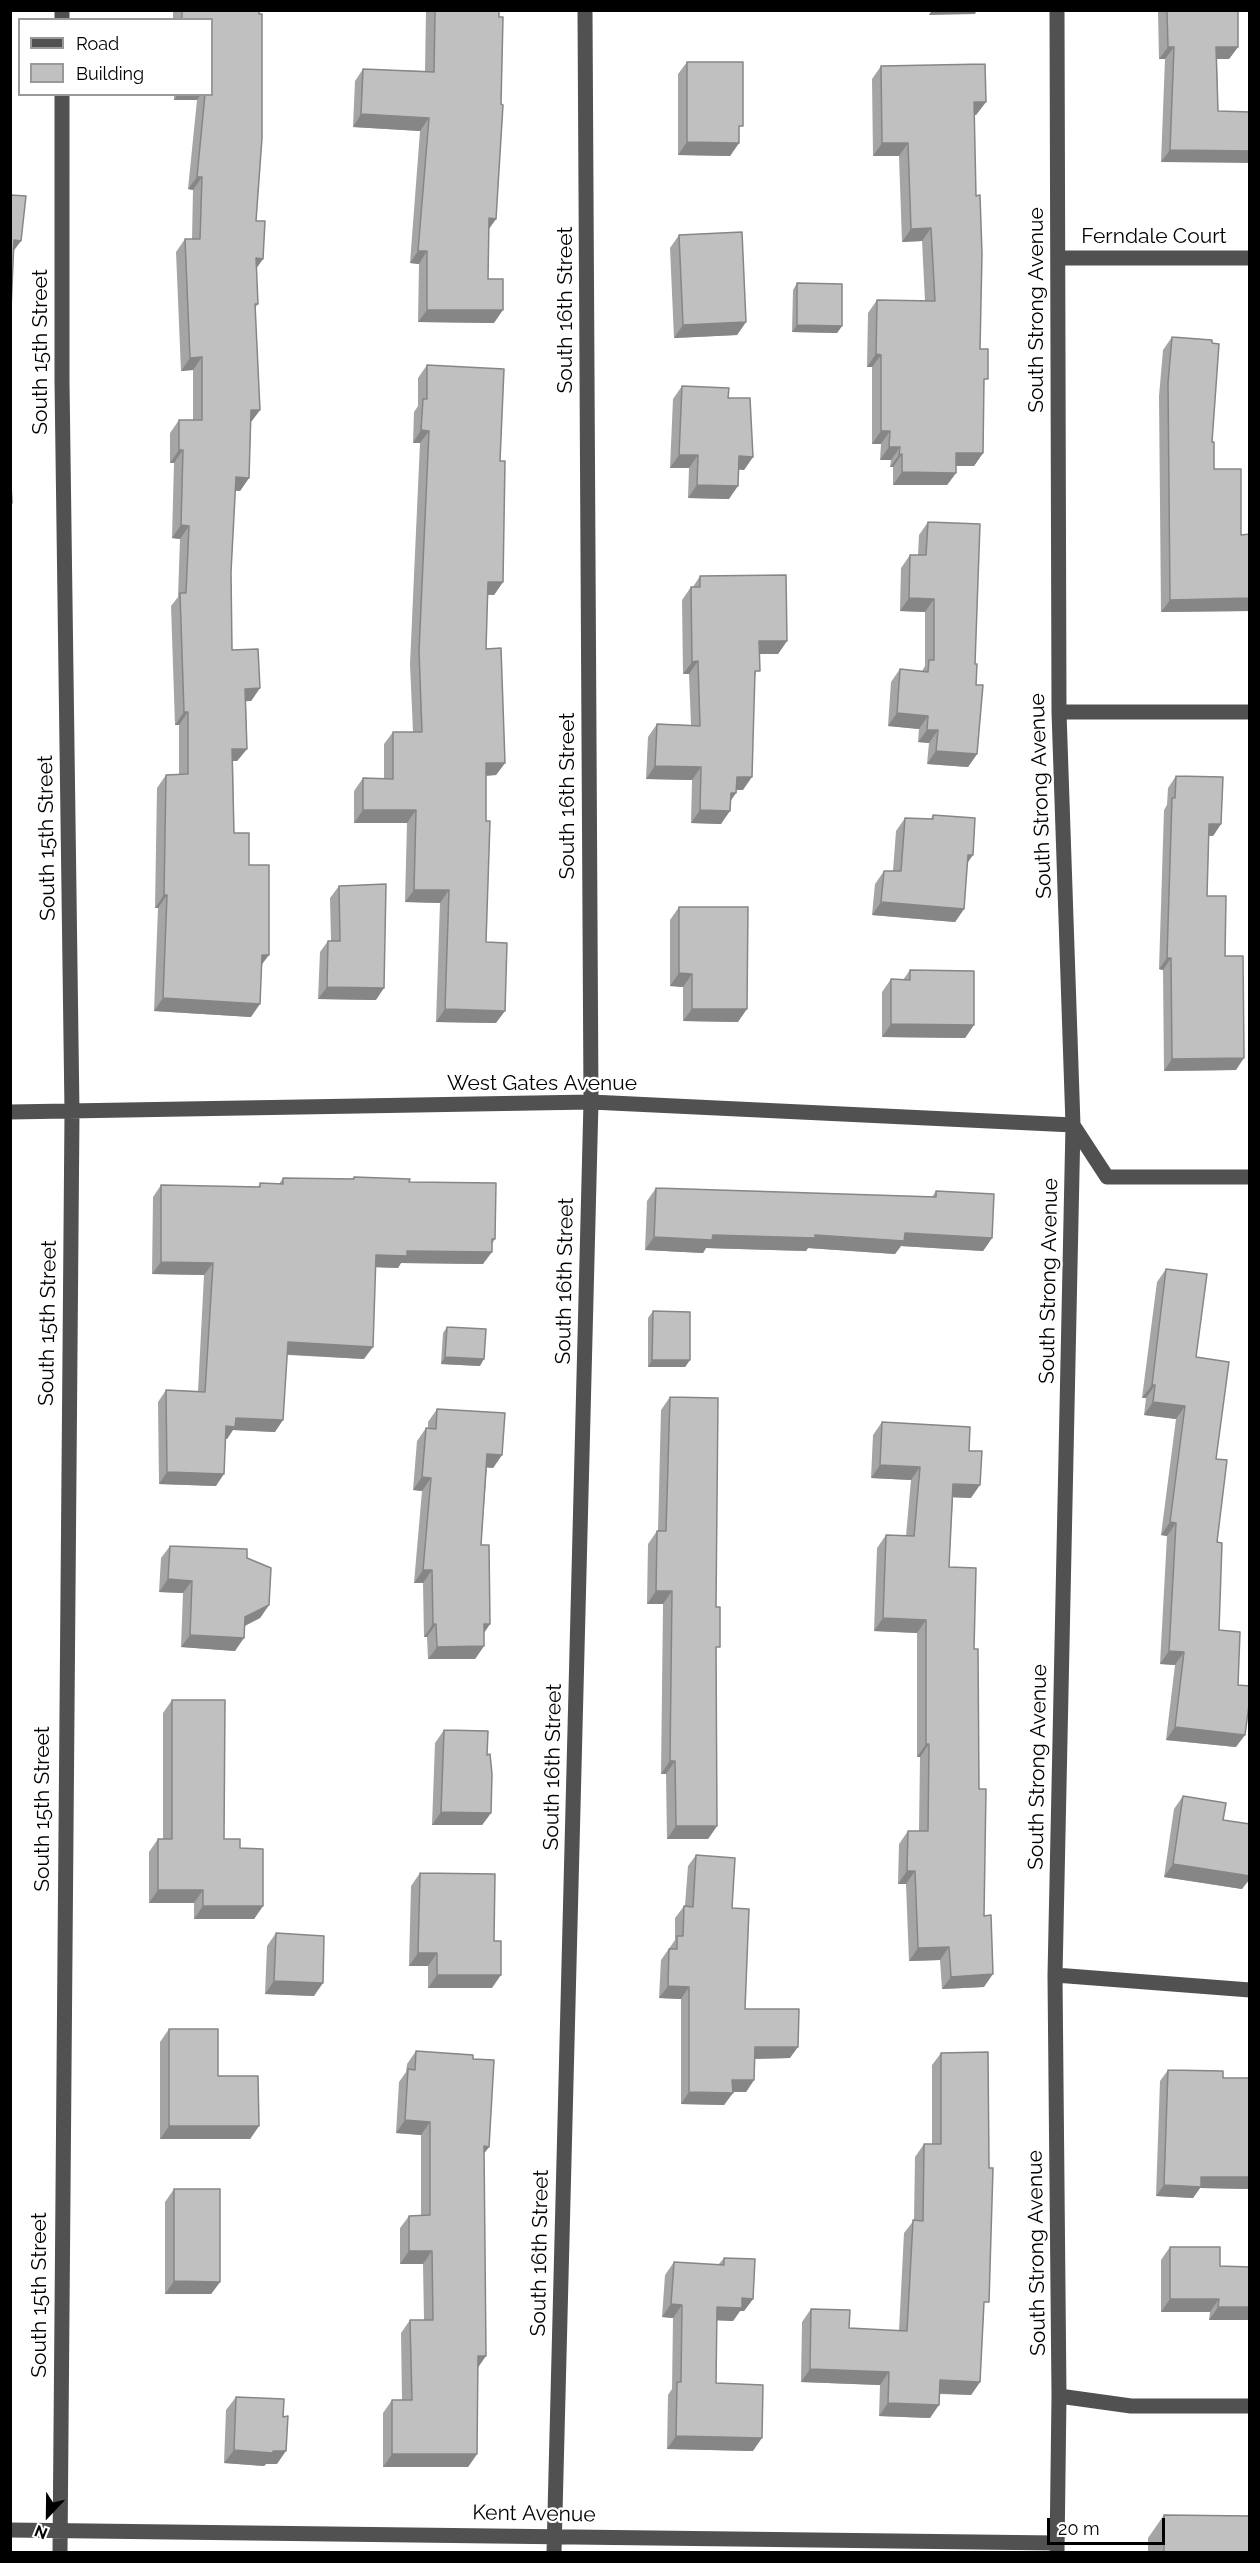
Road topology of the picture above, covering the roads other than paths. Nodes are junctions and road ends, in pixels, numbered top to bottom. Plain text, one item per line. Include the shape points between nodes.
1 (585, 10) edge
2 (1057, 10) edge
3 (62, 96) edge
4 (1058, 258) junction
5 (1250, 258) edge
6 (1059, 712) junction
7 (1250, 712) edge
8 (591, 1102) junction
9 (10, 1112) edge
10 (72, 1112) junction
11 (1073, 1125) junction
12 (1250, 1177) edge
13 (1055, 1975) junction
14 (1250, 1990) edge
15 (1059, 2396) junction
16 (1250, 2406) edge
17 (10, 2530) edge
18 (60, 2530) junction
19 (554, 2536) junction
20 (1057, 2548) edge
21 (60, 2553) edge
22 (554, 2553) edge

1 - 8 street, South 16th Street
2 - 4 street, South Strong Avenue
3 - 10 street, South 15th Street
4 - 5 street, Ferndale Court
4 - 6 street, South Strong Avenue
6 - 7 street
6 - 11 street, South Strong Avenue
8 - 10 street, West Gates Avenue
8 - 11 street, West Gates Avenue
8 - 19 street, South 16th Street
9 - 10 street, West Gates Avenue
10 - 18 street, South 15th Street
11 - 12 street via 1107,1177
11 - 13 street, South Strong Avenue
13 - 14 street
13 - 15 street, South Strong Avenue
15 - 16 street via 1131,2406
15 - 20 street, South Strong Avenue
17 - 18 street, Kent Avenue
18 - 19 street, Kent Avenue
18 - 21 street, South 15th Street
19 - 20 street, Kent Avenue
19 - 22 street, South 16th Street

